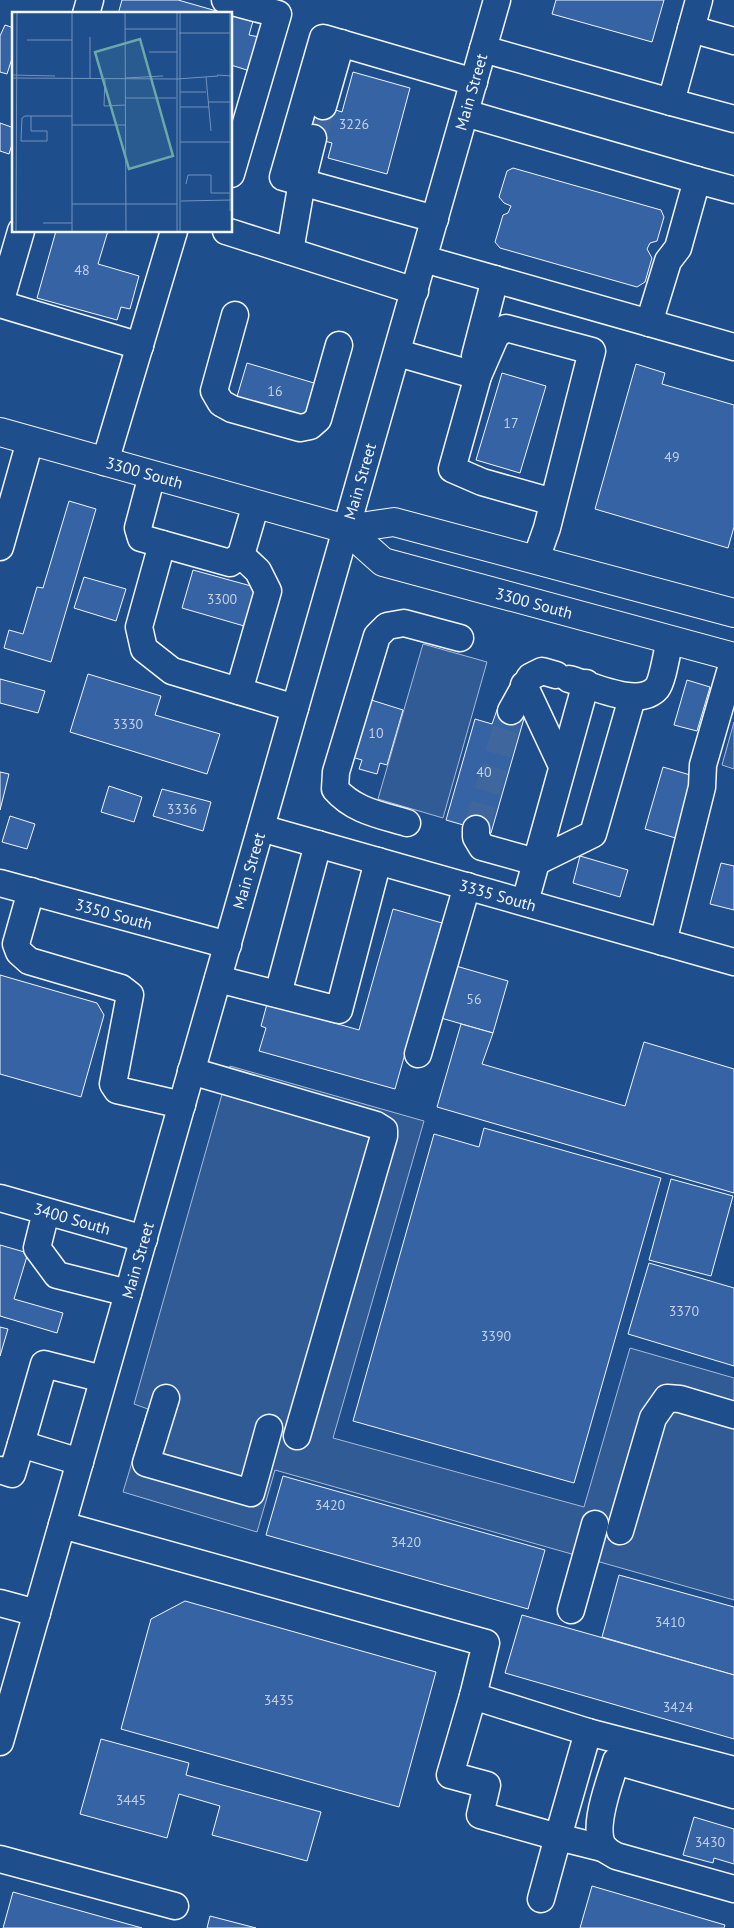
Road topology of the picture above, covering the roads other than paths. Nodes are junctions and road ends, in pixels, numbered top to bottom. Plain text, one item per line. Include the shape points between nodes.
1 (225, 0) edge
2 (497, 0) edge
3 (699, 0) edge
4 (691, 29) junction
5 (734, 41) edge
6 (341, 43) junction
7 (483, 49) junction
8 (474, 82) junction
9 (671, 102) junction
10 (242, 104) edge
11 (323, 106) tunnel mouth
12 (465, 114) junction
13 (734, 119) edge
14 (313, 138) tunnel mouth
15 (232, 168) edge
16 (293, 179) junction
17 (697, 180) junction
18 (734, 190) edge
19 (435, 219) junction
20 (21, 232) edge
21 (174, 232) edge
22 (229, 232) edge
23 (290, 251) junction
24 (424, 259) junction
25 (495, 279) junction
26 (415, 291) junction
27 (0, 304) edge
28 (604, 311) junction
29 (235, 315) dead end
30 (650, 323) junction
31 (339, 345) dead end
32 (140, 346) junction
33 (734, 347) edge
34 (592, 351) junction
35 (398, 353) junction
36 (478, 376) junction
37 (0, 432) edge
38 (30, 441) junction
39 (105, 462) junction
40 (152, 475) junction
41 (554, 502) junction
42 (256, 504) junction
43 (346, 529) junction
44 (162, 544) junction
45 (0, 547) edge
46 (241, 555) junction
47 (536, 559) junction
48 (734, 612) edge
49 (460, 638) dead end
50 (670, 640) junction
51 (734, 658) edge
52 (570, 679) junction
53 (524, 686) junction
54 (239, 691) junction
55 (632, 698) junction
56 (295, 708) junction
57 (511, 711) tunnel mouth
58 (562, 766) junction
59 (407, 823) dead end
60 (261, 828) junction
61 (476, 829) dead end
62 (318, 844) junction
63 (378, 861) junction
64 (536, 862) junction
65 (0, 883) edge
66 (467, 886) junction
67 (31, 891) junction
68 (525, 902) junction
69 (664, 942) junction
70 (228, 945) junction
71 (732, 953) edge
72 (218, 979) junction
73 (278, 994) junction
74 (418, 1054) dead end
75 (191, 1071) junction
76 (182, 1105) junction
77 (0, 1198) edge
78 (46, 1212) junction
79 (144, 1239) junction
80 (128, 1294) junction
81 (104, 1380) junction
82 (166, 1398) dead end
83 (734, 1415) edge
84 (269, 1428) dead end
85 (297, 1436) dead end
86 (22, 1444) junction
87 (80, 1462) junction
88 (0, 1470) edge
89 (62, 1526) junction
90 (0, 1603) edge
91 (571, 1610) dead end
92 (37, 1613) junction
93 (9, 1678) edge
94 (474, 1696) junction
95 (588, 1732) junction
96 (0, 1742) edge
97 (643, 1757) junction
98 (734, 1770) edge
99 (734, 1795) edge
100 (558, 1836) junction
101 (606, 1849) junction
102 (0, 1858) edge
103 (734, 1879) edge
104 (734, 1889) edge
105 (541, 1899) dead end
106 (175, 1906) dead end

1 - 10 street via 278,14
2 - 7 street, Main Street
3 - 4 street
4 - 5 street
4 - 9 street
6 - 8 street
6 - 11 street
6 - 16 street via 323,38
7 - 8 street, Main Street
7 - 9 street
8 - 12 street, Main Street
9 - 13 street
10 - 15 street
12 - 17 street
12 - 19 street, Main Street
14 - 16 street
16 - 19 street
16 - 23 street
17 - 18 street
17 - 30 street via 678,248 668,261
19 - 24 street, Main Street
20 - 27 street
21 - 32 street
22 - 23 street
23 - 26 street
24 - 25 street
24 - 26 street, Main Street
25 - 28 street
25 - 36 street via 475,359
26 - 35 street, Main Street
27 - 32 street
28 - 30 street
28 - 34 street
29 - 31 street via 214,391 221,403 240,411 300,428 314,424
30 - 33 street
32 - 39 street
34 - 36 street via 506,328 496,335
34 - 41 street
35 - 36 street
35 - 43 street, Main Street
36 - 41 street via 452,469 482,482
37 - 38 main road, 3300 South
38 - 39 main road, 3300 South
38 - 45 street
39 - 40 main road, 3300 South
40 - 42 main road, 3300 South
40 - 44 street via 138,528 141,538
41 - 47 street
42 - 43 main road, 3300 South
42 - 46 street
43 - 47 main road, 3300 South via 394,522
43 - 50 main road, 3300 South via 383,562
43 - 56 street, Main Street
44 - 46 street via 230,563
44 - 54 street via 139,628 144,649 172,671
46 - 54 street via 258,571 268,591
47 - 48 main road, 3300 South
49 - 59 street via 404,623 387,626 377,636 336,772 336,788 345,800 359,808
50 - 51 main road, 3300 South
50 - 55 street via 658,687 647,695
51 - 69 street via 702,765 702,787
52 - 53 street via 542,671 530,677
52 - 55 street
52 - 58 street
53 - 57 street
53 - 58 street
54 - 56 street
55 - 64 street via 593,834
56 - 60 street, Main Street
58 - 64 street
60 - 62 street, 3335 South
60 - 70 street, Main Street
61 - 64 street via 476,837 482,847
62 - 63 street, 3335 South
62 - 73 street
63 - 66 street, 3335 South
63 - 73 street via 340,1010
64 - 68 street
65 - 67 street, 3350 South
66 - 68 street, 3335 South
66 - 74 street
67 - 70 street, 3350 South
67 - 76 street via 16,944 19,952 28,961 121,988 130,995 112,1084 117,1090
68 - 69 street, 3335 South
69 - 71 street, 3335 South
70 - 72 street, Main Street
72 - 73 street
72 - 75 street, Main Street
75 - 76 street, Main Street
75 - 85 street via 367,1122 384,1130
76 - 79 street, Main Street
77 - 78 street, 3400 South
78 - 79 street, 3400 South
78 - 80 street via 37,1248 57,1275
79 - 80 street, Main Street
80 - 81 street, Main Street
81 - 86 street via 44,1364
81 - 87 street, Main Street
82 - 84 street via 146,1463 251,1493
83 - 91 street via 667,1398 653,1418
86 - 87 street
86 - 88 street via 12,1474
87 - 89 street, Main Street
89 - 92 street, Main Street
89 - 94 street via 486,1644
90 - 92 street
92 - 93 street, Main Street
93 - 96 street, Main Street
94 - 95 street
94 - 100 street via 450,1775 487,1786 480,1815
95 - 97 street
95 - 100 street
97 - 98 street
97 - 99 street
97 - 101 street via 616,1761 598,1828
97 - 103 street via 624,1782 612,1828 617,1837 626,1846
100 - 101 street
100 - 105 street
101 - 104 street via 616,1856
102 - 106 street

